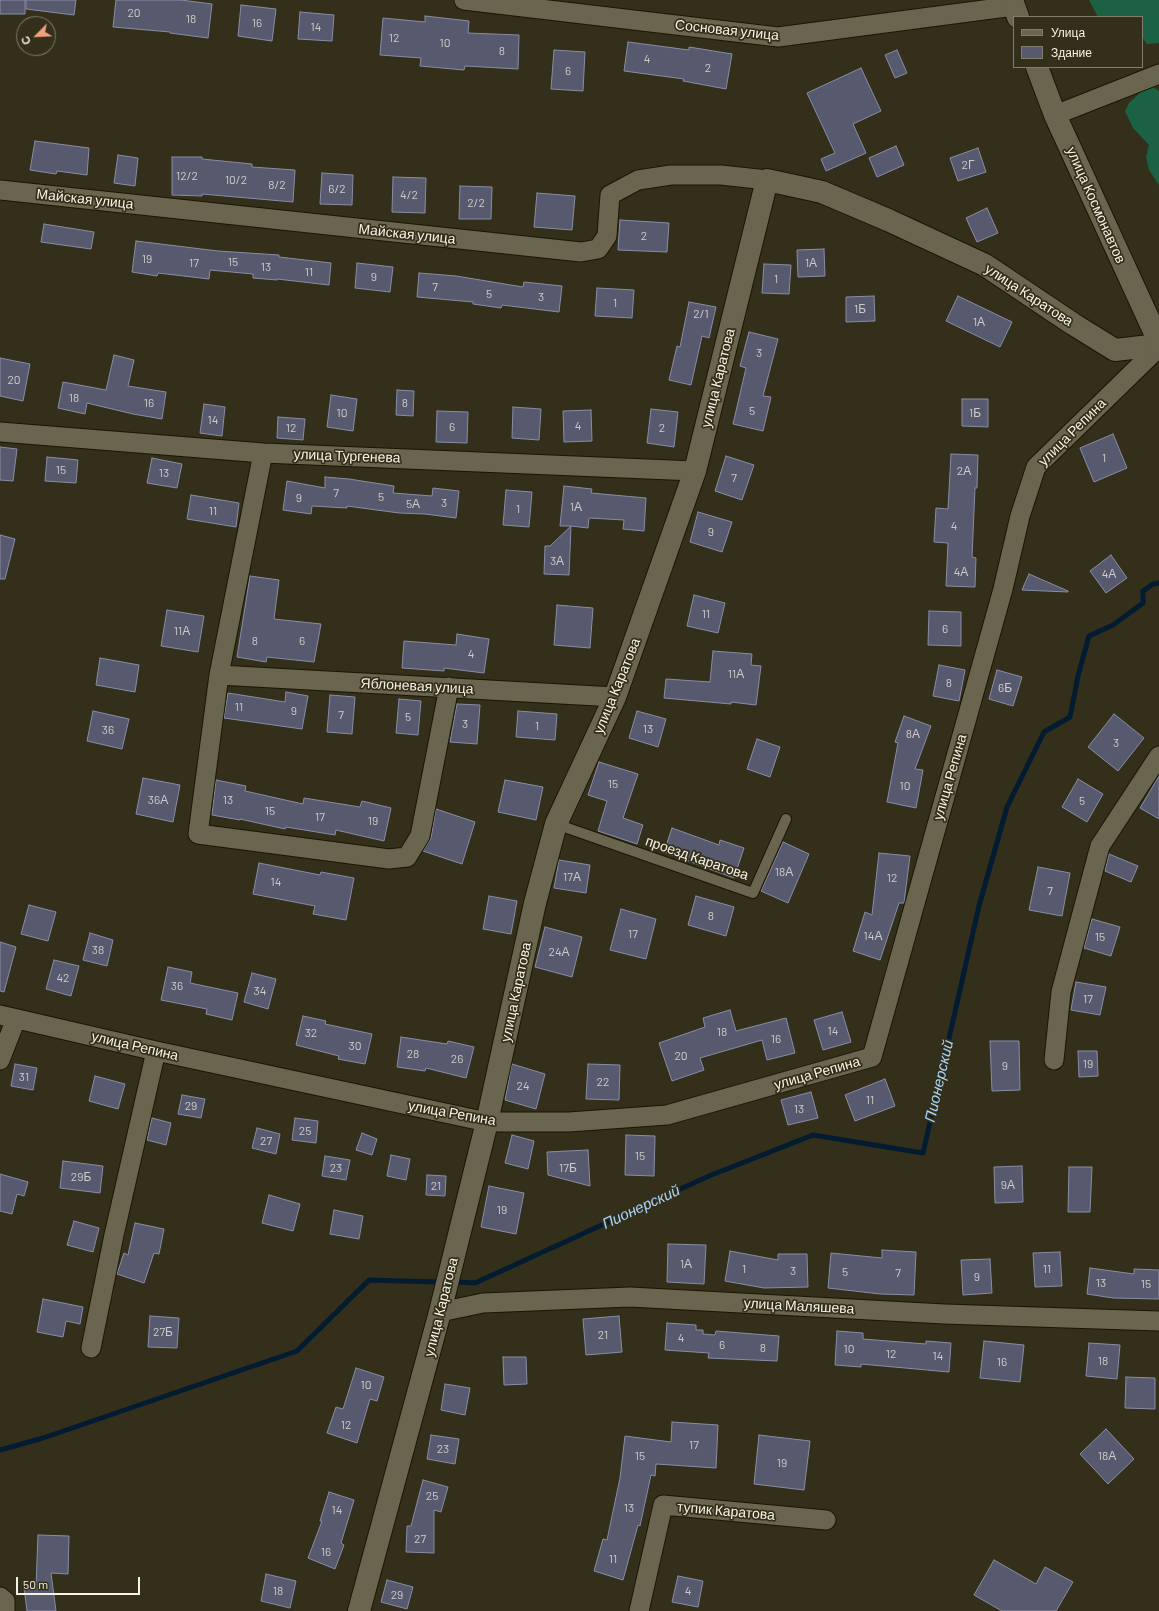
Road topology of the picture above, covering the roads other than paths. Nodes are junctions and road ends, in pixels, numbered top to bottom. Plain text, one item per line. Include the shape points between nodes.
1 (464, 0) edge
2 (1015, 8) edge
3 (1037, 68) edge
4 (1159, 74) edge
5 (1055, 115) junction
6 (767, 180) junction
7 (0, 190) edge
8 (1159, 342) edge
9 (1159, 346) edge
10 (0, 432) edge
11 (263, 453) junction
12 (695, 471) junction
13 (219, 675) junction
14 (449, 687) junction
15 (615, 697) junction
16 (1159, 756) edge
17 (786, 819) dead end
18 (556, 824) junction
19 (8, 1017) edge
20 (156, 1051) junction
21 (0, 1060) edge
22 (1054, 1060) dead end
23 (487, 1122) junction
24 (440, 1312) junction
25 (1159, 1321) edge
26 (91, 1348) dead end
27 (826, 1520) dead end
28 (0, 1597) edge
29 (5, 1611) edge
30 (360, 1611) edge
31 (639, 1611) edge

1 - 2 street, Сосновая улица via 778,37
3 - 5 street, улица Космонавтов
4 - 5 street
5 - 8 street, улица Космонавтов
6 - 7 street, Майская улица via 721,175 670,175 638,180 610,195 607,236 598,249 581,252
6 - 9 street, улица Каратова via 822,192 985,265 1115,350
6 - 12 street, улица Каратова
9 - 23 street, улица Репина via 1036,467 1020,516 1001,597 872,1057 667,1115 569,1122
10 - 11 street, улица Тургенева
11 - 12 street, улица Тургенева
11 - 13 street
12 - 15 street, улица Каратова
13 - 14 street, Яблоневая улица
13 - 14 street via 198,834 389,859 407,857 420,836
14 - 15 street, Яблоневая улица
15 - 18 street, улица Каратова
16 - 22 street via 1100,846 1061,992
17 - 18 lane, проезд Каратова via 753,893
18 - 23 street, улица Каратова via 535,903
19 - 20 street, улица Репина
19 - 21 street, улица Репина
20 - 23 street, улица Репина
20 - 26 street
23 - 24 street, улица Каратова
24 - 25 street, улица Маляшева via 483,1303 630,1297 944,1314
24 - 30 street, улица Каратова
27 - 31 street, тупик Каратова via 663,1505
28 - 29 street via 5,1601

